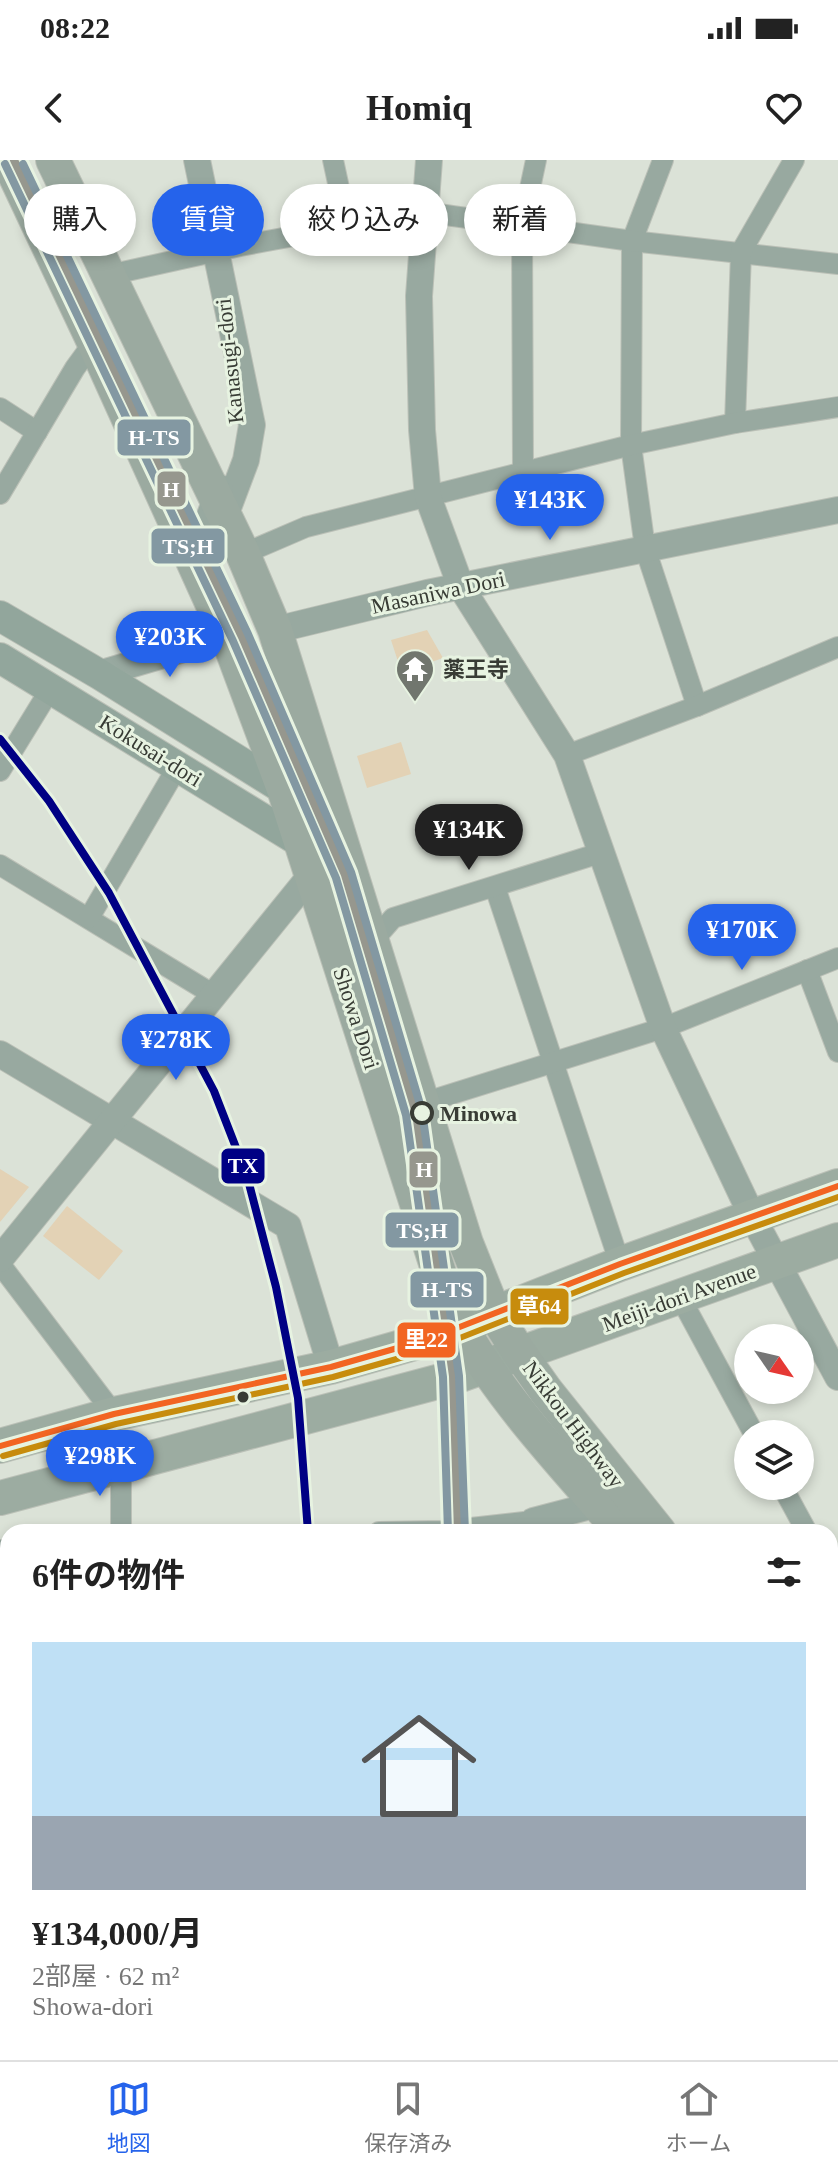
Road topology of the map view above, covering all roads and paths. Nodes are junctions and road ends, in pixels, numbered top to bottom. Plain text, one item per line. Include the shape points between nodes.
1 (8, 160) edge
2 (53, 160) edge
3 (197, 160) edge
4 (333, 160) edge
5 (429, 160) edge
6 (536, 160) edge
7 (663, 160) edge
8 (794, 160) edge
9 (202, 184) edge
10 (338, 184) edge
11 (427, 184) edge
12 (531, 184) edge
13 (576, 233) edge
14 (632, 241) junction
15 (741, 252) junction
16 (201, 256) edge
17 (216, 256) edge
18 (421, 256) edge
19 (522, 256) edge
20 (838, 264) edge
21 (109, 275) junction
22 (94, 342) junction
23 (838, 407) edge
24 (0, 408) edge
25 (735, 423) junction
26 (37, 432) junction
27 (631, 445) junction
28 (523, 472) junction
29 (0, 494) edge
30 (428, 497) junction
31 (221, 507) junction
32 (838, 510) edge
33 (645, 548) junction
34 (243, 554) junction
35 (194, 559) junction
36 (461, 587) junction
37 (0, 616) edge
38 (275, 630) junction
39 (227, 636) junction
40 (838, 647) edge
41 (0, 658) edge
42 (99, 674) junction
43 (51, 688) junction
44 (697, 706) junction
45 (567, 755) junction
46 (178, 766) junction
47 (0, 771) edge
48 (284, 789) junction
49 (335, 821) junction
50 (600, 853) junction
51 (307, 859) junction
52 (0, 865) edge
53 (495, 887) junction
54 (89, 918) junction
55 (371, 943) junction
56 (838, 958) edge
57 (807, 970) junction
58 (214, 995) junction
59 (663, 1028) junction
60 (838, 1052) edge
61 (0, 1054) edge
62 (551, 1063) junction
63 (423, 1103) junction
64 (113, 1121) junction
65 (838, 1186) edge
66 (752, 1216) junction
67 (838, 1240) edge
68 (0, 1261) edge
69 (775, 1262) junction
70 (620, 1264) junction
71 (680, 1297) junction
72 (494, 1313) junction
73 (461, 1327) junction
74 (520, 1354) junction
75 (331, 1367) junction
76 (485, 1367) junction
77 (838, 1377) edge
78 (114, 1414) junction
79 (746, 1420) edge
80 (0, 1446) edge
81 (121, 1464) junction
82 (1, 1497) edge
83 (790, 1500) edge
84 (598, 1504) junction
85 (121, 1524) edge
86 (535, 1524) edge
87 (615, 1524) edge
88 (653, 1524) edge
89 (803, 1524) edge

1 - 22 highway, Showa Dori
2 - 21 highway, Nikkou Highway
3 - 9 street, Kanasugi-dori
4 - 10 street
5 - 11 street
6 - 12 street
7 - 14 street
8 - 15 street
13 - 14 street
14 - 15 street
14 - 27 street
15 - 20 street
15 - 25 street
16 - 21 street
17 - 31 street, Kanasugi-dori via 239,419
18 - 30 street via 419,364
19 - 28 street
21 - 31 highway, Nikkou Highway
22 - 26 street
22 - 35 highway, Showa Dori
23 - 25 street
24 - 26 street
25 - 27 street
26 - 29 street
27 - 28 street
27 - 33 street
28 - 30 street
30 - 34 street via 306,527
30 - 36 street
31 - 34 highway, Nikkou Highway
31 - 35 street, Kanasugi-dori
32 - 33 street, Masaniwa Dori
33 - 36 street, Masaniwa Dori
33 - 44 street
34 - 38 highway, Nikkou Highway
35 - 39 highway, Showa Dori
36 - 38 street, Masaniwa Dori
36 - 45 street
37 - 42 main road, Kokusai-dori
38 - 49 highway, Nikkou Highway
39 - 42 street
39 - 48 highway, Showa Dori
40 - 44 street
41 - 43 main road, Kokusai-dori
42 - 48 main road, Kokusai-dori
43 - 46 main road, Kokusai-dori
43 - 47 street
44 - 45 street
45 - 50 street
46 - 51 main road, Kokusai-dori
46 - 54 street
48 - 49 main road, Kokusai-dori
48 - 51 highway, Showa Dori
49 - 55 highway, Nikkou Highway
50 - 53 street
50 - 59 street
51 - 58 street
51 - 73 highway, Showa Dori
52 - 54 street
53 - 55 street via 393,918
53 - 62 street
54 - 58 street
55 - 63 highway, Nikkou Highway
56 - 57 street
57 - 59 street
57 - 60 street
58 - 64 street
59 - 62 street
59 - 66 street
61 - 64 street
62 - 63 street
62 - 70 street
63 - 72 highway, Nikkou Highway via 466,1243
64 - 68 street
64 - 75 street via 288,1226
65 - 66 main road
66 - 69 street
66 - 70 main road
67 - 69 main road, Meiji-dori Avenue
68 - 78 street
69 - 71 main road, Meiji-dori Avenue
69 - 77 street
70 - 72 main road
71 - 74 main road, Meiji-dori Avenue
71 - 79 street
72 - 73 main road
72 - 74 highway, Nikkou Highway
73 - 75 main road
73 - 76 highway, Nikkou Highway
74 - 76 main road, Meiji-dori Avenue
74 - 88 highway, Nikkou Highway
75 - 78 main road
76 - 81 main road
76 - 84 highway, Nikkou Highway
78 - 80 main road
81 - 82 main road
81 - 85 street
83 - 89 street
84 - 86 street
84 - 87 highway, Nikkou Highway

